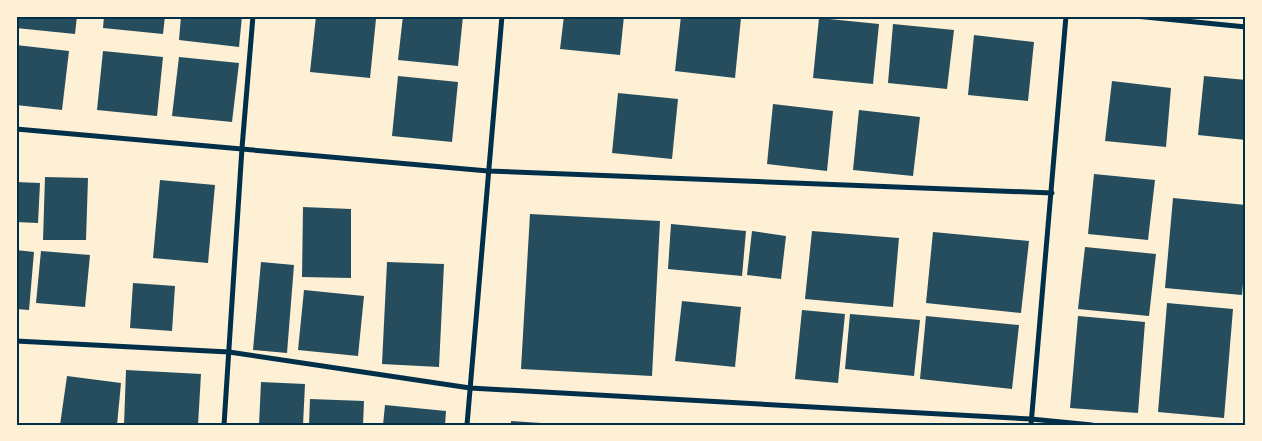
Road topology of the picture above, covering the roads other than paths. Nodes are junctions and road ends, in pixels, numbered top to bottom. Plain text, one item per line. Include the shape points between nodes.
1 (253, 16) edge
2 (502, 16) edge
3 (1066, 16) edge
4 (1135, 16) edge
5 (1246, 27) edge
6 (16, 128) edge
7 (242, 148) junction
8 (488, 171) junction
9 (1052, 193) junction
10 (16, 341) edge
11 (229, 352) junction
12 (470, 388) junction
13 (1031, 422) edge
14 (224, 425) edge
15 (467, 425) edge
16 (1092, 425) edge

1 - 7 street
2 - 8 street
3 - 9 street
4 - 5 street
6 - 7 street
7 - 8 street
7 - 11 street
8 - 9 street
8 - 12 street
9 - 13 street
10 - 11 street
11 - 12 street
11 - 14 street
12 - 13 street
12 - 15 street
13 - 16 street

